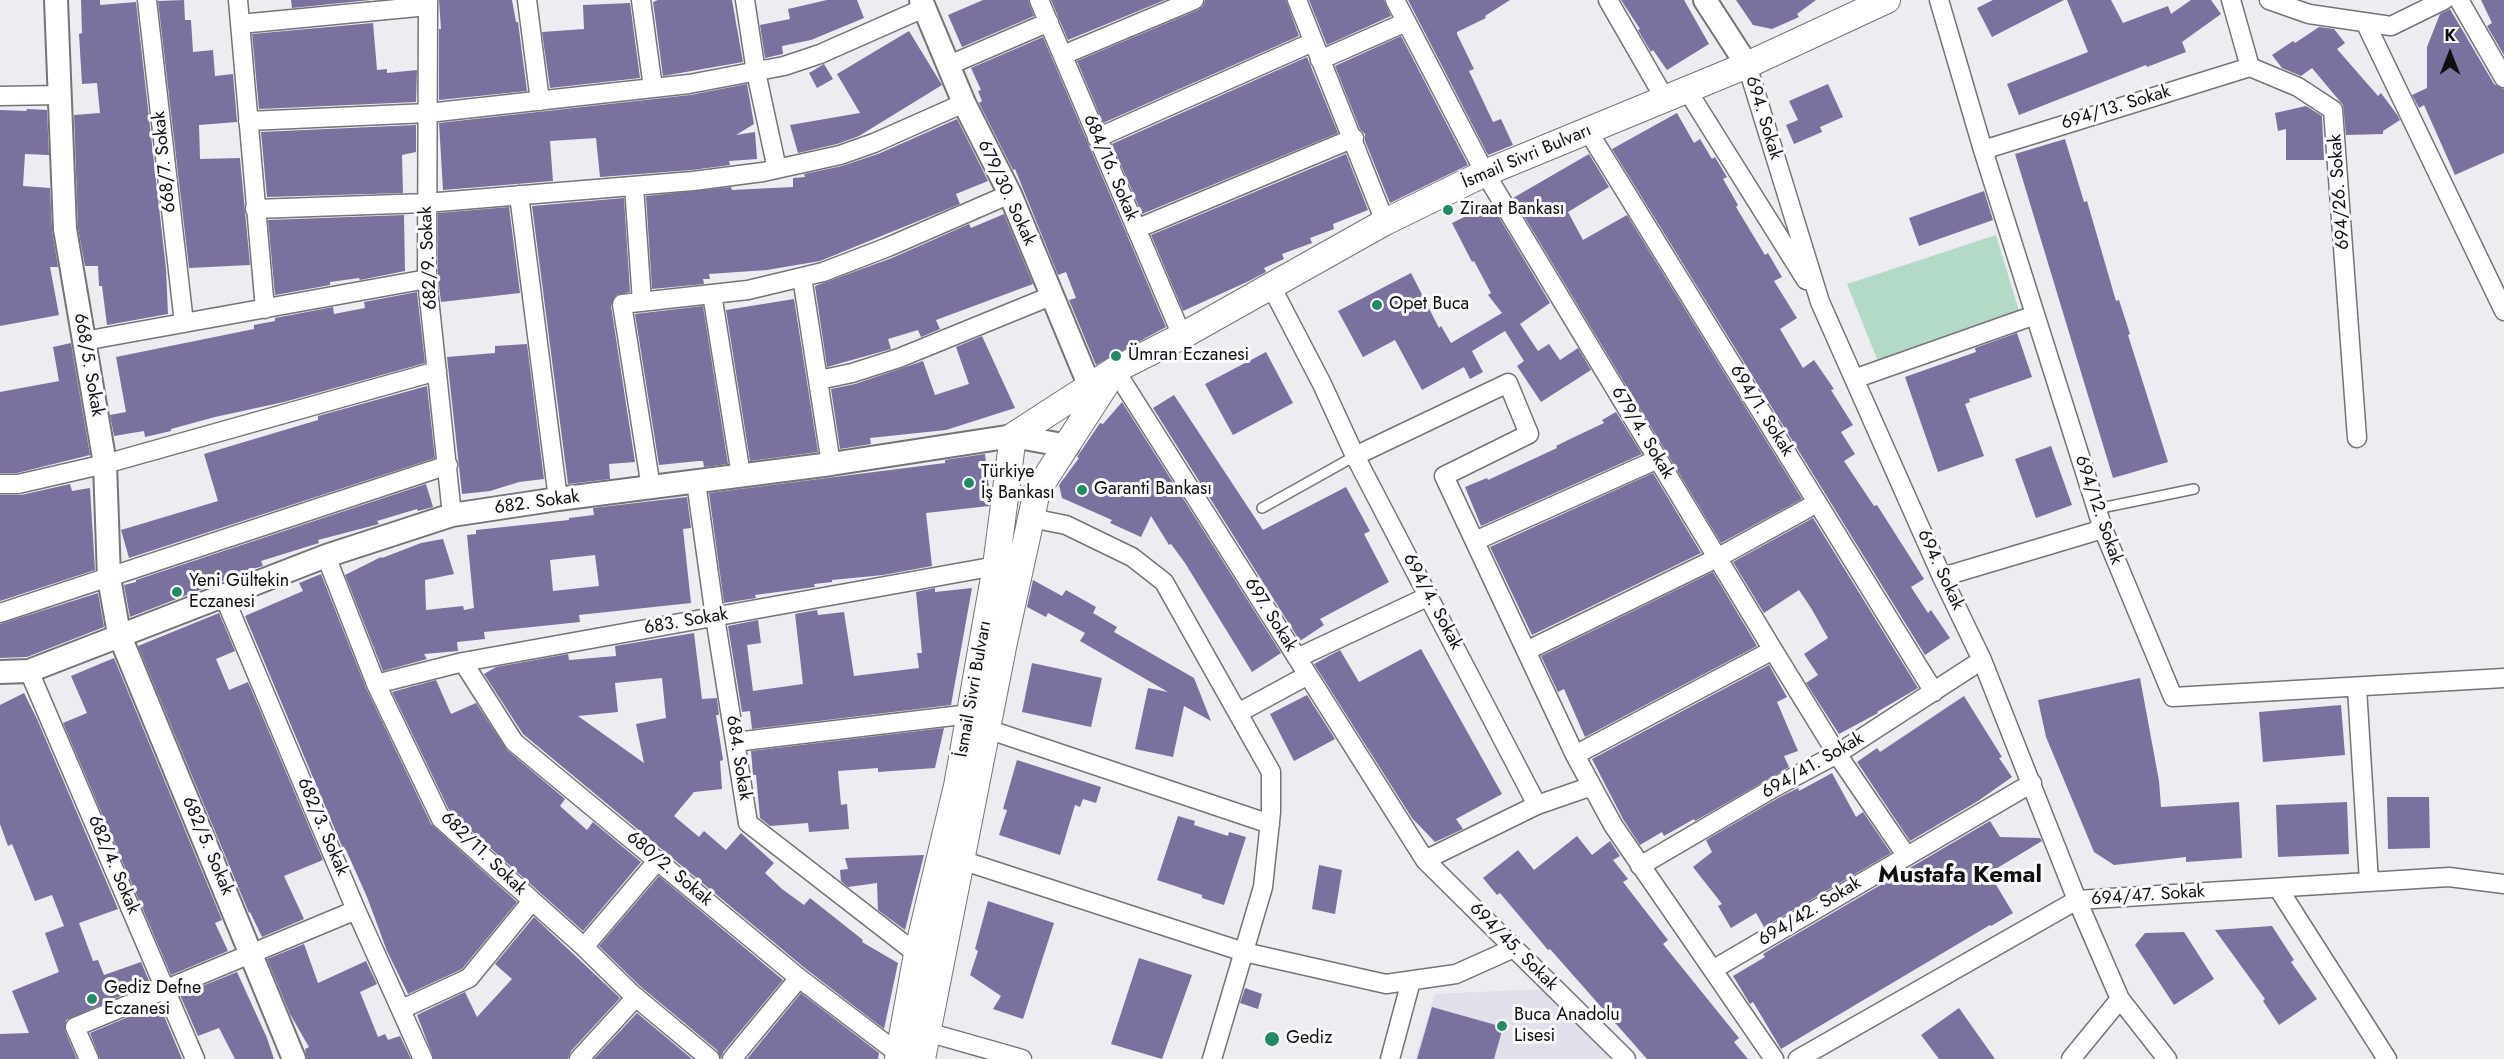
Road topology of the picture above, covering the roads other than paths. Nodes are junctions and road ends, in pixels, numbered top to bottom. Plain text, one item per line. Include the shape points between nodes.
1 (56, 0) edge
2 (147, 0) edge
3 (238, 0) edge
4 (527, 0) edge
5 (641, 0) edge
6 (745, 0) edge
7 (1039, 0) edge
8 (1193, 0) edge
9 (1297, 0) edge
10 (1608, 0) edge
11 (1705, 0) edge
12 (1887, 0) edge
13 (1939, 0) edge
14 (2231, 0) edge
15 (2269, 0) edge
16 (2459, 0) edge
17 (1397, 1) edge
18 (2437, 2) edge
19 (428, 3) edge
20 (922, 4) edge
21 (1852, 7) edge
22 (1049, 22) junction
23 (1406, 22) junction
24 (2365, 22) junction
25 (240, 24) junction
26 (1313, 42) junction
27 (1063, 55) junction
28 (1320, 60) junction
29 (1747, 65) junction
30 (947, 66) junction
31 (2250, 67) junction
32 (756, 72) junction
33 (2504, 78) edge
34 (653, 88) junction
35 (61, 95) junction
36 (1676, 95) junction
37 (0, 96) edge
38 (540, 101) junction
39 (964, 103) junction
40 (428, 113) junction
41 (248, 121) junction
42 (1588, 131) junction
43 (1096, 138) junction
44 (1354, 138) junction
45 (1983, 150) junction
46 (777, 169) junction
47 (1485, 173) junction
48 (634, 186) junction
49 (1010, 194) junction
50 (519, 195) junction
51 (426, 203) junction
52 (255, 209) junction
53 (1385, 222) junction
54 (1136, 229) junction
55 (802, 277) junction
56 (427, 279) junction
57 (1271, 286) junction
58 (712, 294) junction
59 (1051, 296) junction
60 (642, 302) junction
61 (1820, 302) junction
62 (265, 309) junction
63 (2504, 311) edge
64 (2035, 315) junction
65 (184, 323) junction
66 (1182, 336) junction
67 (84, 341) junction
68 (1115, 370) junction
69 (437, 371) junction
70 (1854, 379) junction
71 (819, 380) junction
72 (1090, 387) junction
73 (1013, 436) junction
74 (2357, 438) dead end
75 (1068, 446) junction
76 (1355, 456) junction
77 (1658, 459) junction
78 (105, 464) junction
79 (831, 464) junction
80 (448, 465) junction
81 (741, 475) junction
82 (696, 482) junction
83 (0, 484) edge
84 (651, 488) junction
85 (2194, 489) dead end
86 (558, 499) junction
87 (1817, 503) junction
88 (1262, 508) dead end
89 (2096, 509) junction
90 (452, 515) junction
91 (1031, 518) junction
92 (2103, 530) junction
93 (1474, 542) junction
94 (326, 555) junction
95 (1718, 558) junction
96 (996, 566) junction
97 (1942, 577) junction
98 (109, 578) junction
99 (223, 594) junction
100 (1429, 596) junction
101 (0, 613) edge
102 (715, 617) junction
103 (119, 634) junction
104 (1773, 650) junction
105 (1526, 651) junction
106 (1297, 658) junction
107 (1982, 660) junction
108 (463, 662) junction
109 (29, 671) junction
110 (0, 672) edge
111 (1308, 675) junction
112 (2504, 678) edge
113 (376, 684) junction
114 (2357, 688) junction
115 (1934, 692) junction
116 (1238, 713) junction
117 (978, 722) junction
118 (735, 742) junction
119 (1837, 753) junction
120 (1575, 754) junction
121 (2032, 783) junction
122 (1592, 786) junction
123 (1537, 805) junction
124 (1270, 824) junction
125 (1906, 855) junction
126 (658, 860) junction
127 (961, 860) junction
128 (1425, 860) junction
129 (1640, 866) junction
130 (2369, 882) junction
131 (2504, 884) edge
132 (2278, 888) junction
133 (2077, 900) junction
134 (532, 902) junction
135 (356, 910) junction
136 (584, 947) junction
137 (1514, 948) junction
138 (1244, 952) junction
139 (252, 954) junction
140 (917, 954) junction
141 (1714, 969) junction
142 (800, 978) junction
143 (1411, 981) junction
144 (167, 989) junction
145 (636, 997) junction
146 (2120, 999) junction
147 (402, 1009) junction
148 (927, 1032) junction
149 (906, 1057) edge
150 (89, 1059) edge
151 (195, 1059) edge
152 (294, 1059) edge
153 (423, 1059) edge
154 (579, 1059) edge
155 (710, 1059) edge
156 (732, 1059) edge
157 (1022, 1059) edge
158 (1212, 1059) edge
159 (1390, 1059) edge
160 (1626, 1059) edge
161 (1774, 1059) edge
162 (1798, 1059) edge
163 (2072, 1059) edge
164 (2167, 1059) edge
165 (2387, 1059) edge

1 - 35 street, 668/5. Sokak
2 - 65 street, 668/7. Sokak
3 - 25 street
4 - 38 street
5 - 34 street
6 - 32 street
7 - 22 street, 684/16. Sokak
8 - 27 street
9 - 26 street
10 - 36 street
11 - 29 street
12 - 21 main road, İsmail Sivri Bulvarı
13 - 45 street, 694/12. Sokak
14 - 31 street
15 - 24 street via 2309,14
16 - 33 street
17 - 23 street, 679/4. Sokak
18 - 24 street via 2391,26
19 - 25 street
19 - 40 street, 682/9. Sokak
20 - 30 street, 679/30. Sokak
20 - 32 street via 820,54
21 - 29 main road, İsmail Sivri Bulvarı
22 - 27 street, 684/16. Sokak
22 - 30 street
23 - 28 street
23 - 47 street, 679/4. Sokak
24 - 63 street
25 - 41 street
26 - 28 street
26 - 43 street
27 - 43 street, 684/16. Sokak
28 - 44 street
29 - 36 main road, İsmail Sivri Bulvarı
29 - 61 street, 694. Sokak
30 - 39 street, 679/30. Sokak
31 - 45 street, 694/13. Sokak
31 - 74 street, 694/26. Sokak via 2298,87 2333,110
32 - 34 street
32 - 46 street
34 - 38 street
35 - 37 street
35 - 67 street, 668/5. Sokak via 65,229
36 - 42 main road, İsmail Sivri Bulvarı
36 - 61 street
38 - 40 street
39 - 46 street via 874,144
39 - 49 street, 679/30. Sokak
40 - 41 street
40 - 51 street, 682/9. Sokak
41 - 52 street
42 - 47 main road, İsmail Sivri Bulvarı
42 - 87 street, 694/1. Sokak
43 - 54 street, 684/16. Sokak
44 - 53 street
44 - 54 street
45 - 64 street, 694/12. Sokak
46 - 48 street
47 - 53 main road, İsmail Sivri Bulvarı
47 - 77 street, 679/4. Sokak
48 - 50 street
48 - 60 street
49 - 55 street via 888,247
49 - 59 street, 679/30. Sokak
50 - 51 street
50 - 86 street
51 - 52 street
51 - 56 street, 682/9. Sokak
52 - 62 street
53 - 57 main road, İsmail Sivri Bulvarı
54 - 66 street, 684/16. Sokak
55 - 58 street
55 - 71 street
56 - 62 street
56 - 69 street, 682/9. Sokak
57 - 66 main road, İsmail Sivri Bulvarı
57 - 76 street, 694/4. Sokak
58 - 60 street
58 - 81 street
59 - 71 street via 898,358
59 - 72 street, 679/30. Sokak
60 - 84 street via 622,304
61 - 70 street, 694. Sokak
62 - 65 street
64 - 70 street
64 - 89 street, 694/12. Sokak
65 - 67 street
66 - 68 main road, İsmail Sivri Bulvarı
67 - 78 street, 668/5. Sokak
68 - 72 main road, İsmail Sivri Bulvarı
68 - 75 main road, İsmail Sivri Bulvarı
68 - 106 street, 697. Sokak
69 - 78 street
69 - 80 street, 682/9. Sokak
70 - 97 street, 694. Sokak
71 - 79 street
72 - 73 main road, İsmail Sivri Bulvarı
73 - 75 street, 682. Sokak
73 - 79 street, 682. Sokak
73 - 96 main road, İsmail Sivri Bulvarı
75 - 91 main road, İsmail Sivri Bulvarı via 1036,491
76 - 88 lane
76 - 93 street via 1508,383 1529,434 1444,476
76 - 100 street, 694/4. Sokak
77 - 93 street
77 - 95 street, 679/4. Sokak
78 - 83 street via 18,484
78 - 98 street, 668/5. Sokak
79 - 81 street, 682. Sokak
80 - 90 street, 682/9. Sokak
80 - 98 street
81 - 82 street, 682. Sokak
82 - 84 street, 682. Sokak
82 - 102 street, 684. Sokak
84 - 86 street, 682. Sokak
85 - 89 lane
86 - 90 street, 682. Sokak
87 - 95 street
87 - 115 street, 694/1. Sokak
89 - 92 street, 694/12. Sokak
90 - 94 street, 682. Sokak
91 - 116 street via 1076,529 1132,557 1164,582
91 - 117 main road, İsmail Sivri Bulvarı
92 - 97 street
92 - 114 street, 694/12. Sokak via 2173,698
93 - 105 street
94 - 99 street, 682. Sokak
94 - 113 street, 682/11. Sokak
95 - 104 street, 679/4. Sokak
95 - 105 street
96 - 102 street, 683. Sokak
96 - 117 main road, İsmail Sivri Bulvarı
97 - 107 street, 694. Sokak
98 - 101 street
98 - 103 street, 668/5. Sokak
99 - 103 street, 682. Sokak
99 - 135 street, 682/3. Sokak
100 - 106 street
100 - 123 street, 694/4. Sokak
102 - 108 street, 683. Sokak
102 - 118 street, 684. Sokak
103 - 109 street, 682. Sokak
103 - 139 street, 682/5. Sokak
104 - 119 street, 679/4. Sokak
104 - 120 street
105 - 120 street
106 - 111 street, 697. Sokak
107 - 115 street, 694/41. Sokak
107 - 121 street, 694. Sokak
108 - 113 street, 683. Sokak
108 - 126 street, 680/2. Sokak via 514,741
109 - 110 street
109 - 144 street, 682/4. Sokak
111 - 116 street
111 - 128 street, 697. Sokak
112 - 114 street, 694/12. Sokak
113 - 134 street, 682/11. Sokak via 441,819
114 - 130 street
115 - 119 street, 694/41. Sokak
116 - 124 street via 1271,772
117 - 118 street
117 - 124 street
117 - 127 main road, İsmail Sivri Bulvarı
117 - 140 main road, İsmail Sivri Bulvarı via 957,786
118 - 140 street, 684. Sokak via 748,823
119 - 125 street, 679/4. Sokak
119 - 129 street, 694/41. Sokak
120 - 122 street
121 - 125 street, 694/42. Sokak
121 - 133 street, 694. Sokak
122 - 123 street
122 - 129 street
123 - 128 street
124 - 138 street via 1263,887
125 - 141 street, 694/42. Sokak
126 - 136 street
126 - 142 street, 680/2. Sokak
127 - 138 street
127 - 148 main road, İsmail Sivri Bulvarı
128 - 137 street, 694/45. Sokak
129 - 141 street
130 - 131 street, 694/47. Sokak via 2449,877
130 - 132 street, 694/47. Sokak
132 - 133 street, 694/47. Sokak
132 - 165 street
133 - 146 street, 694. Sokak
133 - 162 street, 694/47. Sokak
134 - 136 street, 682/11. Sokak
134 - 147 street via 470,978
135 - 139 street
135 - 147 street, 682/3. Sokak
136 - 145 street, 682/11. Sokak
137 - 143 street via 1456,974
137 - 160 street, 694/45. Sokak
138 - 143 street via 1386,984
138 - 158 street
139 - 144 street
139 - 152 street, 682/5. Sokak
140 - 149 main road, İsmail Sivri Bulvarı
141 - 161 street
142 - 149 street, 680/2. Sokak
142 - 156 street
143 - 159 street
144 - 150 street via 75,1027
144 - 151 street, 682/4. Sokak
145 - 154 street
145 - 155 street, 682/11. Sokak
146 - 163 street
146 - 164 street, 694. Sokak
147 - 153 street, 682/3. Sokak
148 - 149 main road, İsmail Sivri Bulvarı
148 - 157 street

